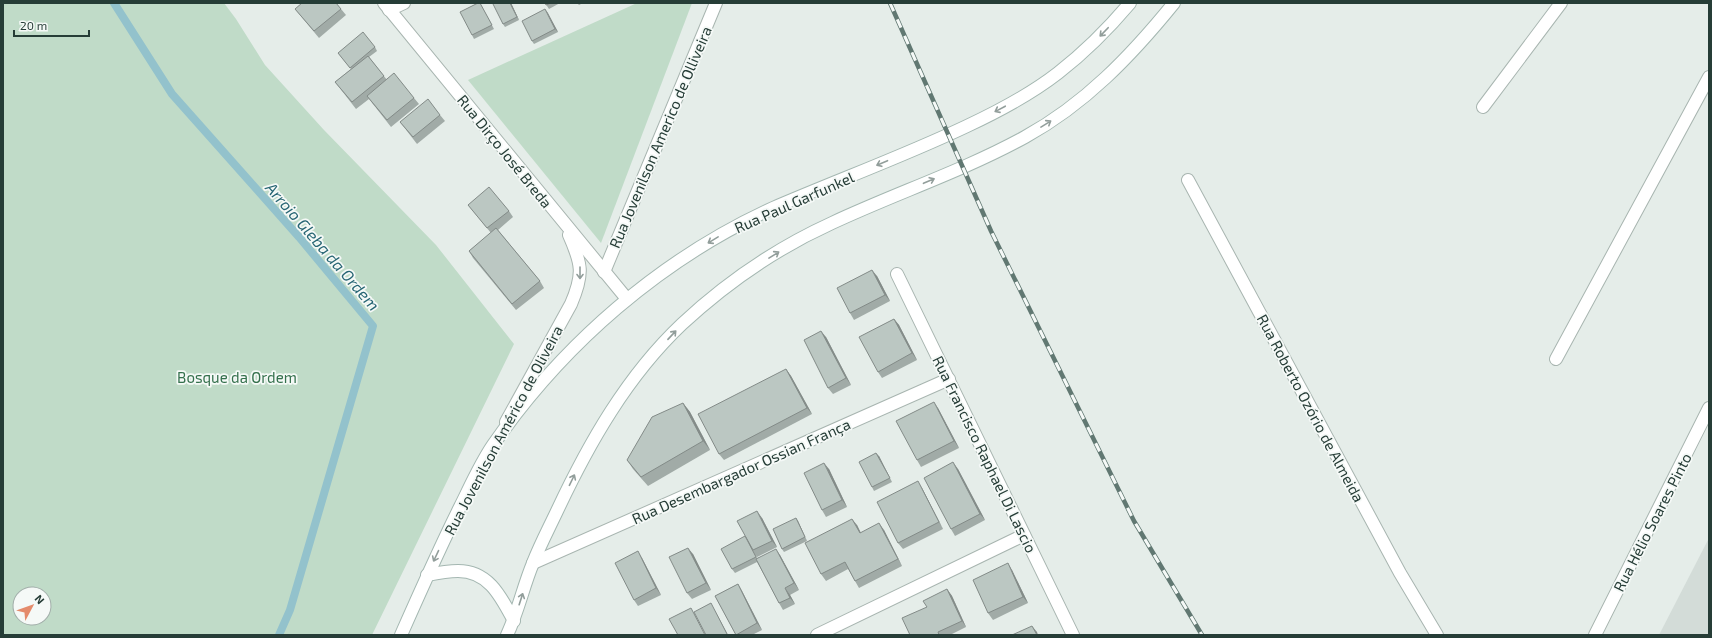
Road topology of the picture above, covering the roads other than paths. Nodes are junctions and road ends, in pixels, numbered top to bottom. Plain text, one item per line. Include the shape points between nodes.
1 (404, 3) edge
2 (716, 3) edge
3 (1130, 3) edge
4 (1174, 3) edge
5 (1560, 3) edge
6 (387, 6) edge
7 (1709, 77) edge
8 (1483, 107) dead end
9 (1188, 180) dead end
10 (564, 223) junction
11 (604, 272) junction
12 (897, 274) dead end
13 (627, 299) junction
14 (1556, 359) dead end
15 (949, 379) junction
16 (1709, 408) edge
17 (492, 447) junction
18 (1024, 535) junction
19 (533, 563) junction
20 (427, 575) junction
21 (514, 621) junction
22 (401, 635) edge
23 (507, 635) edge
24 (817, 635) edge
25 (1073, 635) edge
26 (1437, 635) edge
27 (1595, 635) edge

1 - 6 street
2 - 11 street, Rua Jovenilson Americo de Olliveira
3 -> 13 street, Rua Paul Garfunkel via 1088,48 1057,74 1023,96 984,118 934,141 732,229 666,270
19 -> 4 street via 590,444 646,363 680,326 718,293 797,240 832,222 994,152 1063,113 1122,63
5 - 8 street
6 - 10 street, Rua Dirço José Breda
7 - 14 street
9 - 26 street, Rua Roberto Ozório de Almeida
10 - 11 street, Rua Dirço José Breda
10 -> 17 street, Rua Jovenilson Américo de Oliveira via 577,254 581,272 578,288
11 - 13 street, Rua Dirço José Breda
12 - 15 street, Rua Francisco Raphael Di Lascio
13 - 17 street, Rua Paul Garfunkel via 536,389
15 - 18 street, Rua Francisco Raphael Di Lascio
15 - 19 street, Rua Desembargador Ossian França
16 - 27 street, Rua Hélio Soares Pinto
17 -> 20 street, Rua Jovenilson Américo de Oliveira
18 - 24 street
18 - 25 street, Rua Francisco Raphael Di Lascio
21 -> 19 street
20 - 21 street via 458,571 478,574 500,594
20 - 22 street, Rua Jovenilson Américo de Oliveira
21 - 23 street

